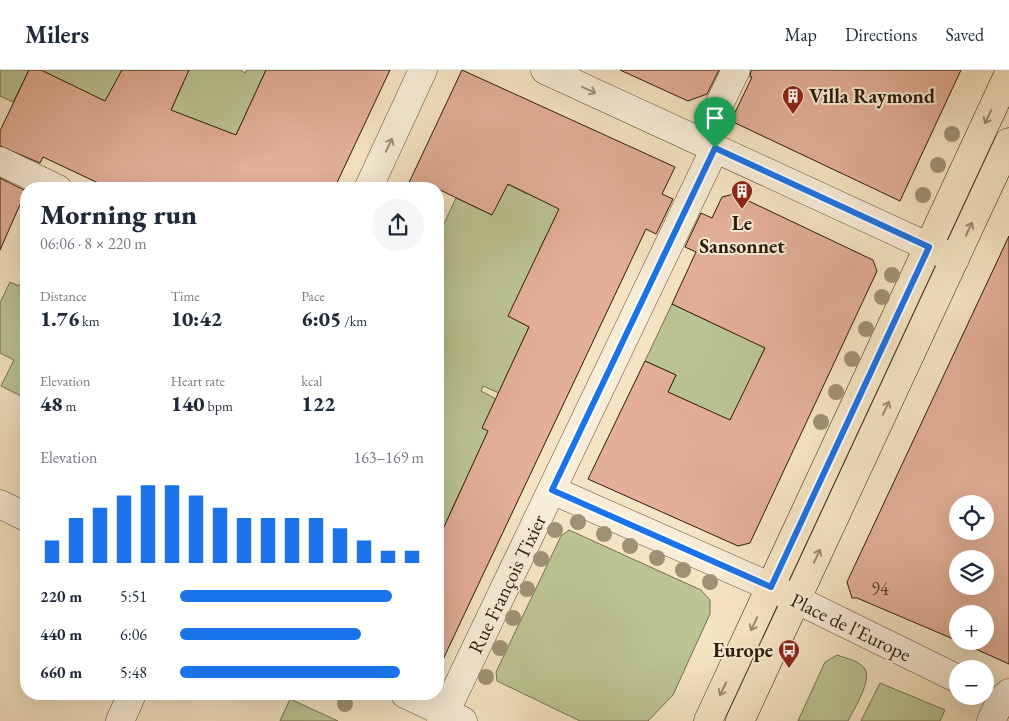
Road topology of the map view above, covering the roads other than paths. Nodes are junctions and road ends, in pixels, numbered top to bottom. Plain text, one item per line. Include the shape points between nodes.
1 (423, 70) edge
2 (545, 70) edge
3 (736, 70) edge
4 (1007, 83) edge
5 (1009, 142) edge
6 (708, 145) junction
7 (0, 161) edge
8 (44, 182) edge
9 (371, 182) edge
10 (929, 247) junction
11 (954, 259) junction
12 (552, 490) junction
13 (0, 504) edge
14 (20, 513) edge
15 (771, 587) junction
16 (797, 600) junction
17 (949, 675) edge
18 (129, 700) edge
19 (416, 700) edge
20 (450, 718) edge
21 (120, 721) edge
22 (708, 721) edge
23 (740, 721) edge

9 -> 1 street
2 -> 6 street
3 - 6 street, Rue François Tixier
4 -> 10 main road
11 -> 5 main road
6 - 10 street
6 - 12 street, Rue François Tixier
7 - 8 street
10 - 11 street
10 - 15 main road
16 -> 11 main road
12 - 15 street, Place de l'Europe
12 - 20 street, Rue François Tixier
13 - 14 street
15 - 16 street, Place de l'Europe
15 -> 22 main road
16 - 17 street, Place de l'Europe
16 - 23 main road
18 - 21 street
19 - 20 street

